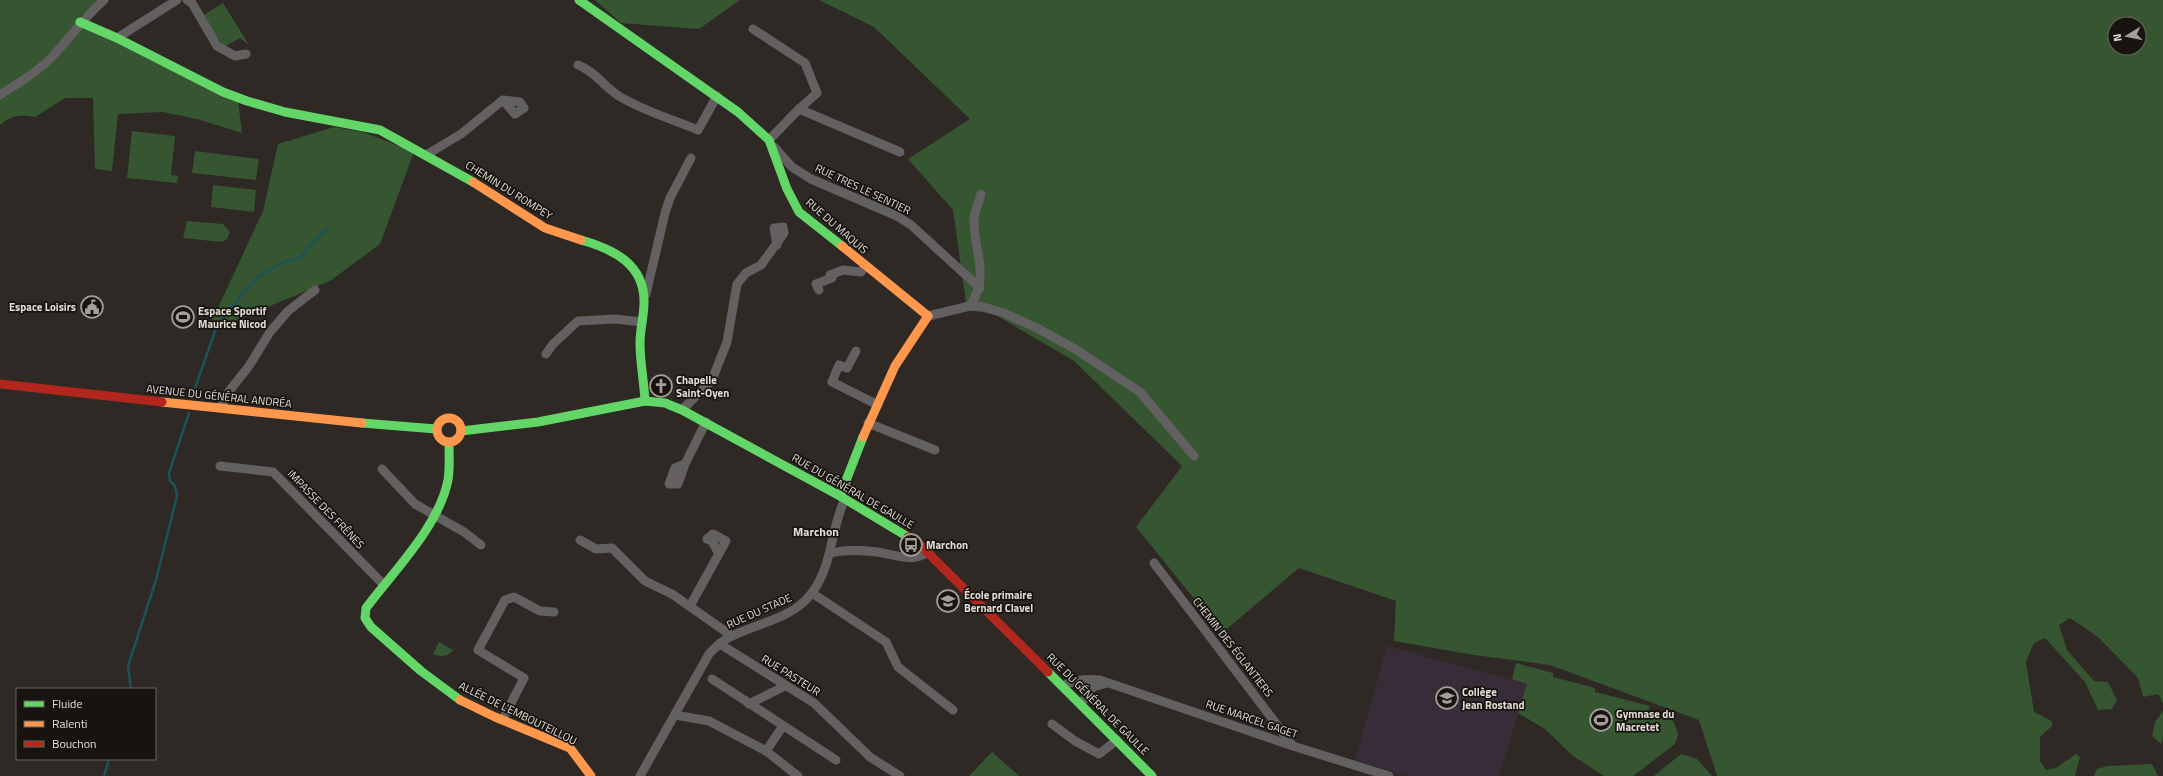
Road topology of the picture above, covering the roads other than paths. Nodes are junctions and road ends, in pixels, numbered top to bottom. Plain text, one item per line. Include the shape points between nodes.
1 (104, 0) edge
2 (177, 0) edge
3 (187, 0) edge
4 (579, 0) edge
5 (80, 22) junction
6 (754, 29) dead end
7 (117, 38) junction
8 (246, 54) dead end
9 (578, 64) dead end
10 (0, 94) edge
11 (717, 96) junction
12 (503, 100) dead end
13 (799, 109) junction
14 (770, 142) junction
15 (900, 152) dead end
16 (426, 154) junction
17 (691, 158) dead end
18 (981, 194) dead end
19 (777, 245) dead end
20 (865, 266) junction
21 (980, 288) junction
22 (315, 290) dead end
23 (819, 290) dead end
24 (644, 304) junction
25 (970, 306) junction
26 (928, 316) junction
27 (642, 322) junction
28 (856, 351) dead end
29 (546, 354) dead end
30 (0, 384) edge
31 (645, 401) junction
32 (878, 404) junction
33 (220, 408) junction
34 (682, 410) junction
35 (706, 422) junction
36 (868, 423) junction
37 (436, 430) junction
38 (461, 431) junction
39 (449, 443) junction
40 (935, 450) dead end
41 (1194, 456) dead end
42 (684, 464) dead end
43 (220, 466) dead end
44 (382, 469) dead end
45 (843, 498) junction
46 (434, 514) junction
47 (580, 540) dead end
48 (481, 546) dead end
49 (929, 552) junction
50 (831, 553) junction
51 (719, 554) dead end
52 (1154, 563) dead end
53 (383, 584) junction
54 (812, 593) junction
55 (690, 606) junction
56 (554, 612) dead end
57 (732, 636) junction
58 (720, 644) junction
59 (712, 679) dead end
60 (1108, 683) junction
61 (785, 686) junction
62 (1063, 686) junction
63 (749, 704) junction
64 (1081, 704) junction
65 (954, 710) dead end
66 (675, 715) junction
67 (503, 719) junction
68 (1052, 724) dead end
69 (783, 726) junction
70 (1117, 740) junction
71 (1293, 746) junction
72 (766, 751) junction
73 (836, 760) dead end
74 (592, 776) edge
75 (640, 776) edge
76 (798, 776) edge
77 (900, 776) edge
78 (1152, 776) edge
79 (1389, 776) edge

1 - 5 street
2 - 7 street
3 - 8 street via 192,3 217,46 235,56
4 - 11 street, RUE DU MAQUIS
5 - 7 street, CHEMIN DU ROMPEY
5 - 10 street via 38,70
6 - 13 street via 805,63 817,93
7 - 16 street, CHEMIN DU ROMPEY via 223,92 285,112 380,130
9 - 11 street via 623,98 698,130
11 - 14 street, RUE DU MAQUIS
12 - 16 street via 461,134
13 - 14 street
13 - 15 street
14 - 20 street, RUE DU MAQUIS via 787,189 799,212
14 - 21 street, RUE TRES LE SENTIER via 792,167 811,180 897,216 911,225
16 - 24 street, CHEMIN DU ROMPEY via 549,230 590,243 622,257 636,269 641,280
17 - 24 street via 665,213
18 - 21 street via 974,216
19 - 34 street via 760,265 746,273 737,284 727,342 712,380
20 - 23 street via 861,272 843,270 830,274 832,278 816,284
20 - 26 street, RUE DU MAQUIS
21 - 25 street
22 - 33 street via 288,311 270,332
24 - 27 street, CHEMIN DU ROMPEY
25 - 26 street
25 - 41 street via 980,306 1004,314 1075,349 1140,392
26 - 32 street via 895,366
27 - 29 street via 615,319 578,321
27 - 31 street, CHEMIN DU ROMPEY via 640,359 645,382
28 - 32 street via 847,368 839,365 832,382
30 - 33 street, AVENUE DU GÉNÉRAL ANDRÉA
31 - 34 street, RUE DU GÉNÉRAL DE GAULLE via 665,403
31 - 38 street, RUE DU GÉNÉRAL DE GAULLE via 538,422
32 - 36 street
33 - 37 street, AVENUE DU GÉNÉRAL ANDRÉA
34 - 35 street, RUE DU GÉNÉRAL DE GAULLE
35 - 42 street
35 - 45 street, RUE DU GÉNÉRAL DE GAULLE
36 - 40 street
36 - 45 street
37 - 38 street via 442,420 449,418 459,423
37 - 39 street via 441,441
38 - 39 street via 456,441
39 - 46 street, ALLÉE DE L'EMBOUTEILLOU via 448,480
43 - 53 street, IMPASSE DES FRÊNES via 273,472
44 - 46 street via 415,504
45 - 49 street, RUE DU GÉNÉRAL DE GAULLE via 906,534
45 - 50 street, RUE DU STADE
46 - 48 street via 464,532
46 - 53 street, ALLÉE DE L'EMBOUTEILLOU
47 - 55 street via 596,549 612,548 645,581
49 - 50 street via 913,559 869,551 846,550
49 - 62 street, RUE DU GÉNÉRAL DE GAULLE
50 - 54 street, RUE DU STADE
51 - 55 street
52 - 71 street, CHEMIN DES ÉGLANTIERS
53 - 67 street, ALLÉE DE L'EMBOUTEILLOU via 364,612 371,627 453,696
54 - 57 street, RUE DU STADE via 798,608
54 - 65 street via 886,642 898,667
55 - 57 street
56 - 67 street via 540,611 510,597 505,600 478,650 524,678
57 - 58 street, RUE DU STADE
58 - 61 street, RUE PASTEUR
58 - 66 street, RUE DU STADE via 710,654
59 - 63 street
60 - 62 street, RUE MARCEL GAGET via 1087,679 1070,681
60 - 64 street via 1093,687
60 - 71 street, RUE MARCEL GAGET
61 - 63 street
61 - 77 street, RUE PASTEUR via 814,703 870,757
62 - 64 street, RUE DU GÉNÉRAL DE GAULLE
63 - 69 street
64 - 70 street, RUE DU GÉNÉRAL DE GAULLE
66 - 72 street via 709,721
66 - 75 street, RUE DU STADE
67 - 74 street, ALLÉE DE L'EMBOUTEILLOU via 570,748
68 - 70 street via 1099,754
69 - 72 street
69 - 73 street
70 - 78 street, RUE DU GÉNÉRAL DE GAULLE
71 - 79 street, RUE MARCEL GAGET
72 - 76 street

